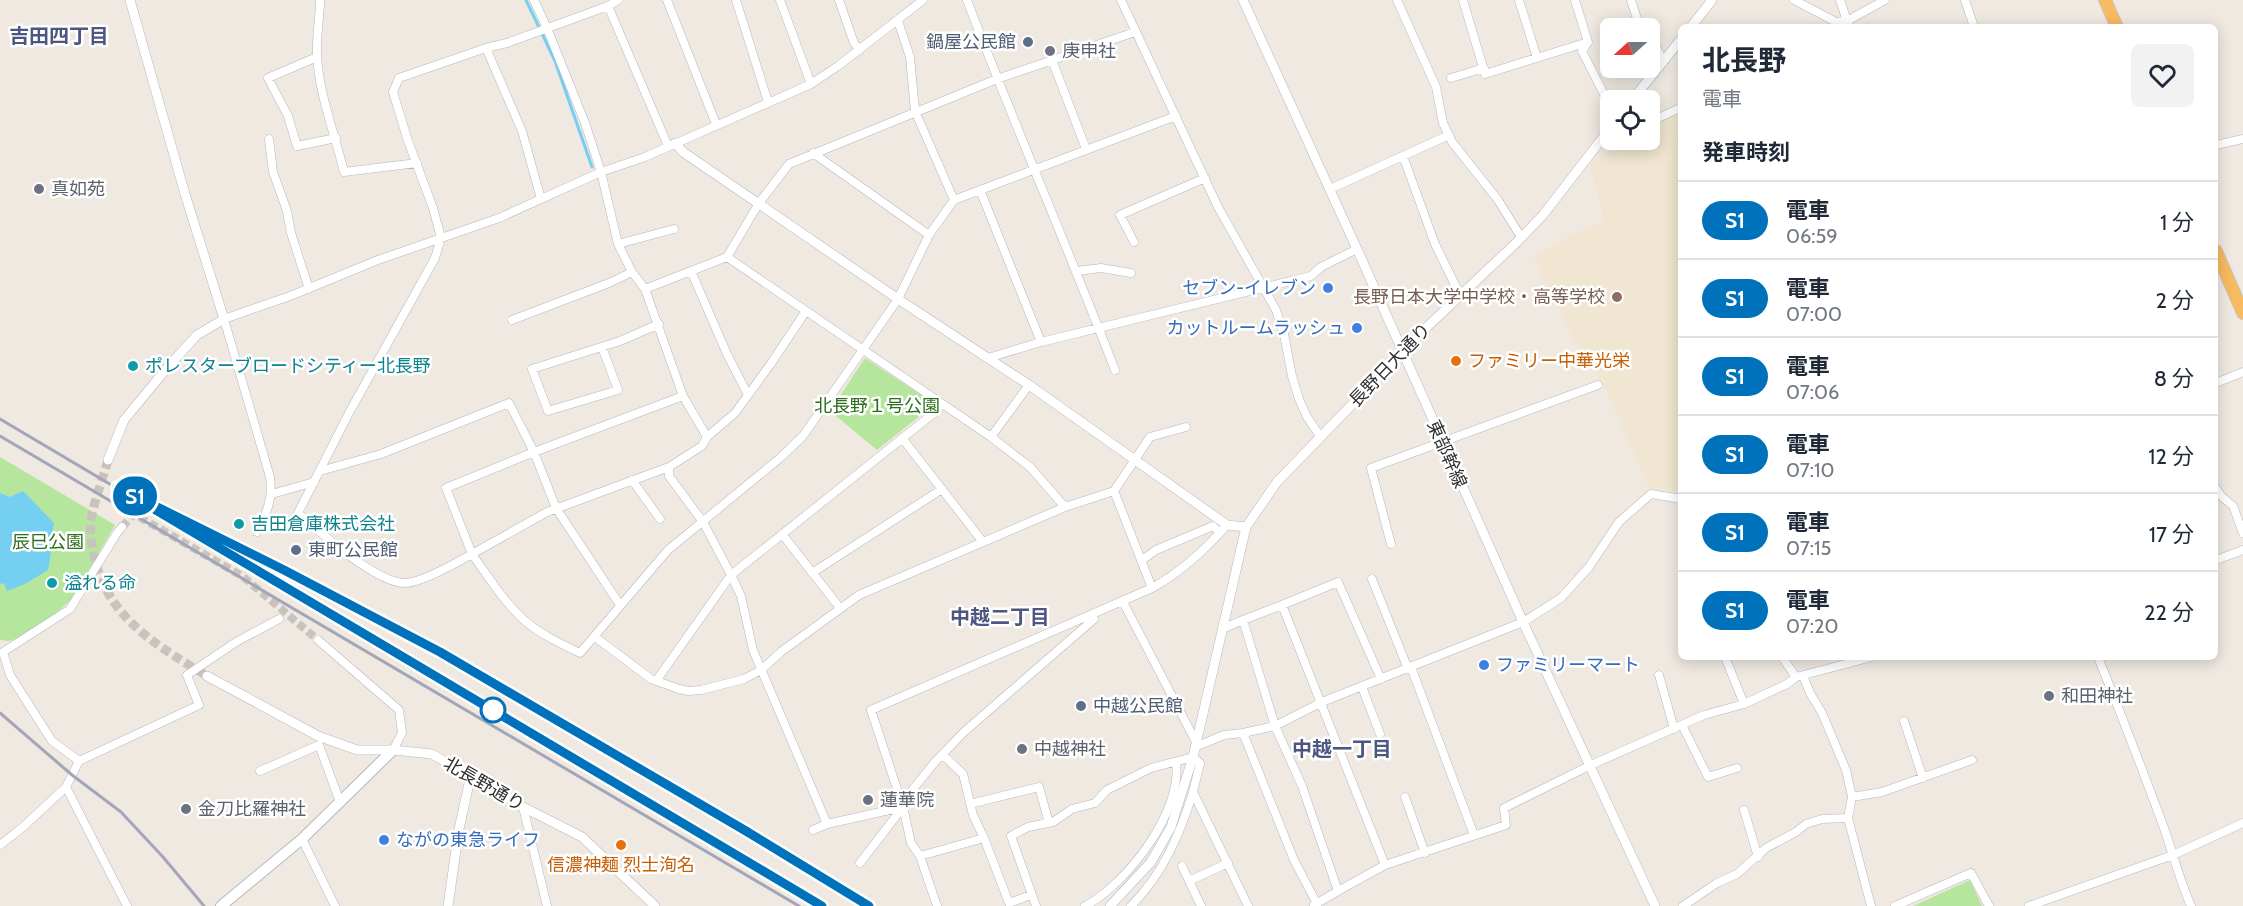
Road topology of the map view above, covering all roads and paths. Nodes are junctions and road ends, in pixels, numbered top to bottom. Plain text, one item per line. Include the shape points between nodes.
1 (130, 0) edge
2 (320, 0) edge
3 (534, 0) edge
4 (618, 0) edge
5 (667, 0) edge
6 (736, 0) edge
7 (780, 0) edge
8 (839, 0) edge
9 (923, 0) edge
10 (967, 0) edge
11 (1121, 0) edge
12 (1244, 0) edge
13 (1397, 0) edge
14 (1463, 0) edge
15 (1519, 0) edge
16 (1575, 0) edge
17 (1631, 0) edge
18 (1712, 0) edge
19 (1794, 0) edge
20 (1840, 0) edge
21 (1885, 0) edge
22 (1965, 0) edge
23 (2105, 0) edge
24 (608, 6) junction
25 (1637, 18) edge
26 (898, 21) junction
27 (1693, 24) edge
28 (1848, 24) edge
29 (1973, 24) edge
30 (2116, 24) edge
31 (543, 30) junction
32 (1135, 32) junction
33 (1588, 42) junction
34 (1678, 43) edge
35 (486, 48) junction
36 (860, 50) junction
37 (1660, 55) edge
38 (317, 57) junction
39 (1538, 58) junction
40 (1052, 60) junction
41 (1663, 62) junction
42 (1484, 68) junction
43 (1451, 78) dead end
44 (997, 79) junction
45 (811, 84) junction
46 (1602, 90) edge
47 (1640, 90) edge
48 (768, 102) junction
49 (1678, 109) edge
50 (915, 111) junction
51 (1176, 116) junction
52 (1660, 117) edge
53 (716, 124) junction
54 (1449, 135) junction
55 (336, 138) junction
56 (269, 139) dead end
57 (2243, 139) edge
58 (1600, 141) edge
59 (671, 145) junction
60 (2218, 145) edge
61 (1086, 149) junction
62 (813, 153) junction
63 (1403, 156) junction
64 (417, 163) junction
65 (1035, 169) junction
66 (601, 172) junction
67 (1204, 178) junction
68 (1330, 189) junction
69 (980, 190) junction
70 (541, 199) junction
71 (954, 200) junction
72 (759, 203) junction
73 (674, 229) dead end
74 (929, 235) junction
75 (1521, 237) junction
76 (441, 238) junction
77 (1134, 242) dead end
78 (618, 244) junction
79 (1357, 249) junction
80 (2218, 256) edge
81 (727, 257) junction
82 (691, 271) junction
83 (632, 272) junction
84 (1077, 272) junction
85 (1131, 273) dead end
86 (309, 289) junction
87 (1263, 289) junction
88 (645, 290) junction
89 (1460, 295) junction
90 (898, 299) junction
91 (806, 311) junction
92 (2243, 313) edge
93 (225, 319) junction
94 (512, 320) dead end
95 (658, 324) junction
96 (1099, 328) junction
97 (1041, 342) junction
98 (602, 347) junction
99 (864, 350) junction
100 (1403, 353) junction
101 (988, 358) junction
102 (1115, 370) dead end
103 (2243, 372) edge
104 (2218, 382) edge
105 (1029, 385) junction
106 (1598, 385) dead end
107 (748, 395) junction
108 (683, 396) junction
109 (942, 404) junction
110 (1186, 427) dead end
111 (1320, 436) junction
112 (707, 437) junction
113 (992, 437) junction
114 (902, 438) junction
115 (1442, 441) junction
116 (534, 452) junction
117 (108, 460) tunnel mouth
118 (1134, 460) junction
119 (669, 467) junction
120 (320, 471) junction
121 (632, 480) junction
122 (314, 482) junction
123 (942, 489) junction
124 (1114, 491) junction
125 (2218, 491) edge
126 (272, 494) junction
127 (1678, 498) edge
128 (1065, 507) junction
129 (556, 508) junction
130 (660, 519) dead end
131 (703, 522) junction
132 (1227, 525) junction
133 (122, 527) tunnel mouth
134 (1246, 527) junction
135 (257, 532) dead end
136 (1220, 533) junction
137 (2243, 533) edge
138 (782, 534) junction
139 (983, 542) junction
140 (1391, 544) dead end
141 (2243, 550) edge
142 (471, 554) junction
143 (2218, 559) edge
144 (1142, 560) junction
145 (812, 573) junction
146 (731, 575) junction
147 (1372, 579) dead end
148 (1152, 588) junction
149 (1123, 602) junction
150 (620, 605) junction
151 (1282, 605) junction
152 (840, 608) junction
153 (279, 619) dead end
154 (1094, 619) dead end
155 (1243, 620) junction
156 (1523, 622) junction
157 (1222, 629) junction
158 (596, 637) junction
159 (318, 640) tunnel mouth
160 (1726, 660) edge
161 (1785, 660) edge
162 (1861, 660) edge
163 (2099, 660) edge
164 (1409, 668) junction
165 (761, 670) junction
166 (1659, 675) dead end
167 (207, 676) tunnel mouth
168 (1800, 676) junction
169 (1381, 679) junction
170 (656, 681) junction
171 (1362, 687) junction
172 (1322, 702) junction
173 (1744, 704) junction
174 (1904, 721) dead end
175 (1275, 726) junction
176 (1678, 727) junction
177 (1244, 733) junction
178 (1380, 734) dead end
179 (1196, 745) junction
180 (393, 750) junction
181 (943, 754) junction
182 (1193, 757) junction
183 (1972, 760) dead end
184 (79, 761) junction
185 (1176, 762) junction
186 (1591, 765) junction
187 (1737, 768) dead end
188 (260, 771) dead end
189 (471, 775) junction
190 (1923, 778) junction
191 (66, 787) junction
192 (1194, 792) junction
193 (1405, 797) dead end
194 (1852, 797) junction
195 (340, 802) junction
196 (970, 804) junction
197 (523, 807) junction
198 (903, 807) junction
199 (1744, 810) dead end
200 (1848, 818) junction
201 (1049, 823) junction
202 (2243, 823) edge
203 (827, 824) junction
204 (813, 830) dead end
205 (1474, 835) junction
206 (984, 838) junction
207 (302, 839) junction
208 (0, 844) edge
209 (1425, 853) junction
210 (920, 855) junction
211 (2174, 855) junction
212 (1758, 857) junction
213 (860, 863) dead end
214 (1228, 863) junction
215 (1385, 865) junction
216 (1182, 866) dead end
217 (1189, 880) junction
218 (1338, 891) junction
219 (1031, 895) junction
220 (1315, 905) edge
221 (127, 906) edge
222 (221, 906) edge
223 (335, 906) edge
224 (448, 906) edge
225 (548, 906) edge
226 (655, 906) edge
227 (936, 906) edge
228 (1036, 906) edge
229 (1085, 906) edge
230 (1110, 906) edge
231 (1131, 906) edge
232 (1201, 906) edge
233 (1248, 906) edge
234 (1655, 906) edge
235 (1683, 906) edge
236 (1871, 906) edge
237 (1895, 906) edge
238 (1989, 906) edge
239 (2029, 906) edge
240 (2191, 906) edge

1 - 93 street
2 - 38 street
3 - 31 street
4 - 24 street
5 - 53 street
6 - 48 street
7 - 45 street
8 - 36 street
9 - 26 street
10 - 44 street
11 - 32 street
12 - 68 street, 東部幹線
13 - 54 street via 1436,87
14 - 42 street
15 - 39 street
16 - 33 street
17 - 25 street
18 - 27 street
19 - 28 street via 1836,22
20 - 28 street
21 - 28 street
22 - 29 street
23 - 30 highway
24 - 31 street
24 - 59 street
26 - 36 street
26 - 50 street via 910,57
31 - 35 street
31 - 66 street via 585,123
32 - 40 street
32 - 51 street
33 - 39 street
33 - 46 street via 1582,51
34 - 41 street
35 - 64 street via 399,78 393,92
35 - 70 street via 522,131
36 - 45 street
37 - 41 street
38 - 55 street
38 - 55 street via 268,78 288,116 297,146
39 - 42 street via 1485,74
40 - 44 street
40 - 61 street
41 - 47 street
42 - 43 street
44 - 50 street
44 - 65 street
45 - 48 street
48 - 53 street
49 - 52 street
50 - 62 street
50 - 71 street
51 - 61 street
51 - 67 street
53 - 59 street
54 - 63 street
54 - 75 street
55 - 64 street via 344,172
56 - 86 street via 273,172
57 - 60 street
58 - 75 street, 長野日大通り
59 - 66 street
59 - 72 street
61 - 65 street
62 - 72 street via 789,164
62 - 74 street
63 - 68 street
63 - 89 street via 1435,244
64 - 76 street
65 - 69 street
65 - 84 street
66 - 70 street
66 - 78 street
67 - 77 street via 1120,215
67 - 87 street
68 - 79 street, 東部幹線
69 - 71 street
69 - 97 street
70 - 76 street
71 - 74 street
72 - 81 street
72 - 90 street
73 - 78 street
74 - 90 street
75 - 89 street, 長野日大通り
76 - 86 street
76 - 120 street via 435,258
78 - 83 street
79 - 87 street via 1311,276
79 - 100 street, 東部幹線
80 - 92 highway
81 - 82 street
81 - 91 street
82 - 88 street
82 - 107 street
83 - 88 street
83 - 94 street
84 - 85 street via 1101,268
84 - 96 street
86 - 93 street
87 - 96 street
87 - 111 street via 1284,334 1299,399
88 - 95 street
89 - 100 street, 長野日大通り
90 - 99 street
90 - 101 street
91 - 99 street
91 - 107 street
93 - 117 street via 197,335 159,377 124,420
93 - 126 street
95 - 98 street
95 - 108 street
96 - 97 street
96 - 102 street
97 - 101 street
98 - 98 street via 532,369 548,411 618,390
99 - 109 street
99 - 131 street via 803,436
100 - 111 street, 長野日大通り
100 - 115 street, 東部幹線
101 - 105 street
103 - 104 street
105 - 113 street
105 - 118 street
106 - 115 street
107 - 112 street via 735,413
108 - 112 street
108 - 116 street
109 - 113 street
109 - 114 street
110 - 118 street via 1150,437
111 - 134 street, 長野日大通り via 1277,482
112 - 119 street via 702,446
113 - 128 street via 1030,467
114 - 123 street
114 - 138 street
115 - 140 street via 1371,468
115 - 156 street, 東部幹線
116 - 120 street via 509,403 381,454
116 - 129 street
116 - 142 street via 446,488
118 - 124 street
118 - 132 street
119 - 121 street
119 - 131 street via 669,477
120 - 122 street
121 - 129 street
121 - 130 street
122 - 126 street
122 - 142 street via 298,513 348,554 390,580 406,583
123 - 139 street
123 - 145 street
124 - 128 street
124 - 144 street
125 - 137 street via 2233,506
126 - 135 street
127 - 156 street via 1651,495 1618,522 1561,598
128 - 139 street
129 - 142 street
129 - 150 street
131 - 146 street
131 - 150 street via 668,550
132 - 134 street
132 - 136 street
133 - 184 street via 70,609 3,652 10,675 52,741
134 - 157 street
136 - 144 street via 1213,526
136 - 148 street via 1208,547
138 - 145 street
138 - 146 street
139 - 152 street via 859,595
141 - 143 street
142 - 158 street via 525,621 580,653
144 - 148 street
145 - 152 street
146 - 165 street via 741,596 747,632
146 - 170 street
147 - 164 street
148 - 149 street
149 - 179 street
149 - 198 street via 871,710
150 - 158 street
151 - 155 street
151 - 169 street via 1338,582
151 - 172 street
152 - 165 street
153 - 184 street via 187,675 199,705
154 - 181 street
155 - 157 street
155 - 175 street
156 - 164 street
156 - 186 street, 東部幹線
157 - 179 street
158 - 170 street
159 - 180 street via 399,710 402,733
160 - 173 street
161 - 168 street
162 - 168 street
163 - 211 street
164 - 169 street
164 - 205 street
165 - 170 street via 688,692
165 - 203 street
166 - 176 street
167 - 180 street, 北長野通り via 318,736 357,750
168 - 173 street
168 - 194 street via 1822,712 1846,770
169 - 171 street
171 - 172 street
171 - 178 street
172 - 175 street
172 - 215 street
173 - 176 street
174 - 190 street
175 - 177 street
175 - 218 street via 1302,786
176 - 186 street
176 - 187 street via 1708,777
177 - 179 street
177 - 220 street
179 - 182 street
180 - 189 street, 北長野通り via 432,754
180 - 195 main road
181 - 196 street via 963,774
181 - 198 street
182 - 185 street
182 - 192 street via 1200,763
182 - 230 street via 1171,827 1150,862
183 - 190 street
184 - 191 street
185 - 201 street via 1152,768 1107,790 1095,803 1072,809
185 - 229 street via 1171,799 1140,859
186 - 205 street via 1504,808 1506,825
186 - 234 street, 東部幹線
188 - 195 street via 319,745
189 - 197 street, 北長野通り
189 - 224 street
190 - 194 street
191 - 208 street
191 - 221 street
192 - 214 street
192 - 231 street via 1164,863
193 - 209 street
194 - 200 street
195 - 207 main road
196 - 201 street via 1039,787
196 - 206 street
197 - 225 street
197 - 226 street, 北長野通り via 582,837
198 - 203 street
198 - 210 street via 911,843
198 - 213 street
199 - 212 street
200 - 212 street via 1806,824
200 - 236 street
201 - 219 street via 1028,826 1011,836
202 - 211 street
203 - 204 street
205 - 209 street
206 - 210 street
206 - 219 street via 1009,903
207 - 222 main road
207 - 223 street
209 - 215 street
210 - 227 street
211 - 239 street
211 - 240 street
212 - 235 street
214 - 217 street
214 - 233 street
215 - 218 street
216 - 217 street
217 - 232 street
218 - 220 street
219 - 228 street
237 - 238 street via 1971,873

